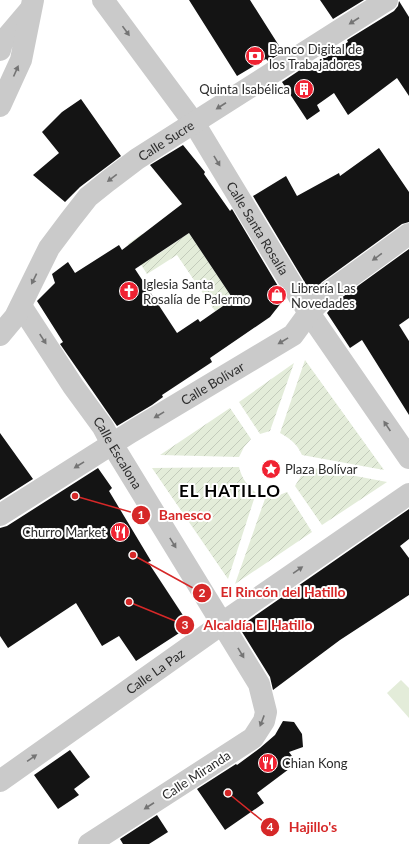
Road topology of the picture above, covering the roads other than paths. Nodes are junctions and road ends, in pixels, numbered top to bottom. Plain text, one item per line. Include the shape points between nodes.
1 (103, 0) edge
2 (387, 0) edge
3 (32, 4) edge
4 (0, 50) edge
5 (0, 106) edge
6 (194, 123) junction
7 (409, 234) edge
8 (21, 306) junction
9 (309, 313) junction
10 (0, 335) edge
11 (112, 444) junction
12 (409, 458) edge
13 (409, 494) edge
14 (0, 515) edge
15 (222, 623) junction
16 (260, 684) joint
17 (0, 781) edge
18 (89, 844) edge

1 -> 6 street, Calle Santa Rosalía
2 -> 6 street, Calle Sucre
3 - 4 street via 2,43
5 -> 3 street via 21,60
6 -> 8 street, Calle Sucre via 137,159 88,197 49,248
6 -> 9 street, Calle Santa Rosalía
7 -> 9 street, Calle Bolívar via 329,292
8 - 10 street, Calle Sucre
8 -> 11 street, Calle Escalona
9 -> 11 street, Calle Bolívar via 293,335
12 -> 9 street, Calle Santa Rosalía
11 -> 14 street, Calle Bolívar
11 -> 15 street, Calle Escalona
15 -> 13 street, Calle La Paz
15 -> 16 street, Calle Escalona
17 -> 15 street, Calle La Paz
16 -> 18 street, Calle Miranda via 266,712 264,721 253,738

